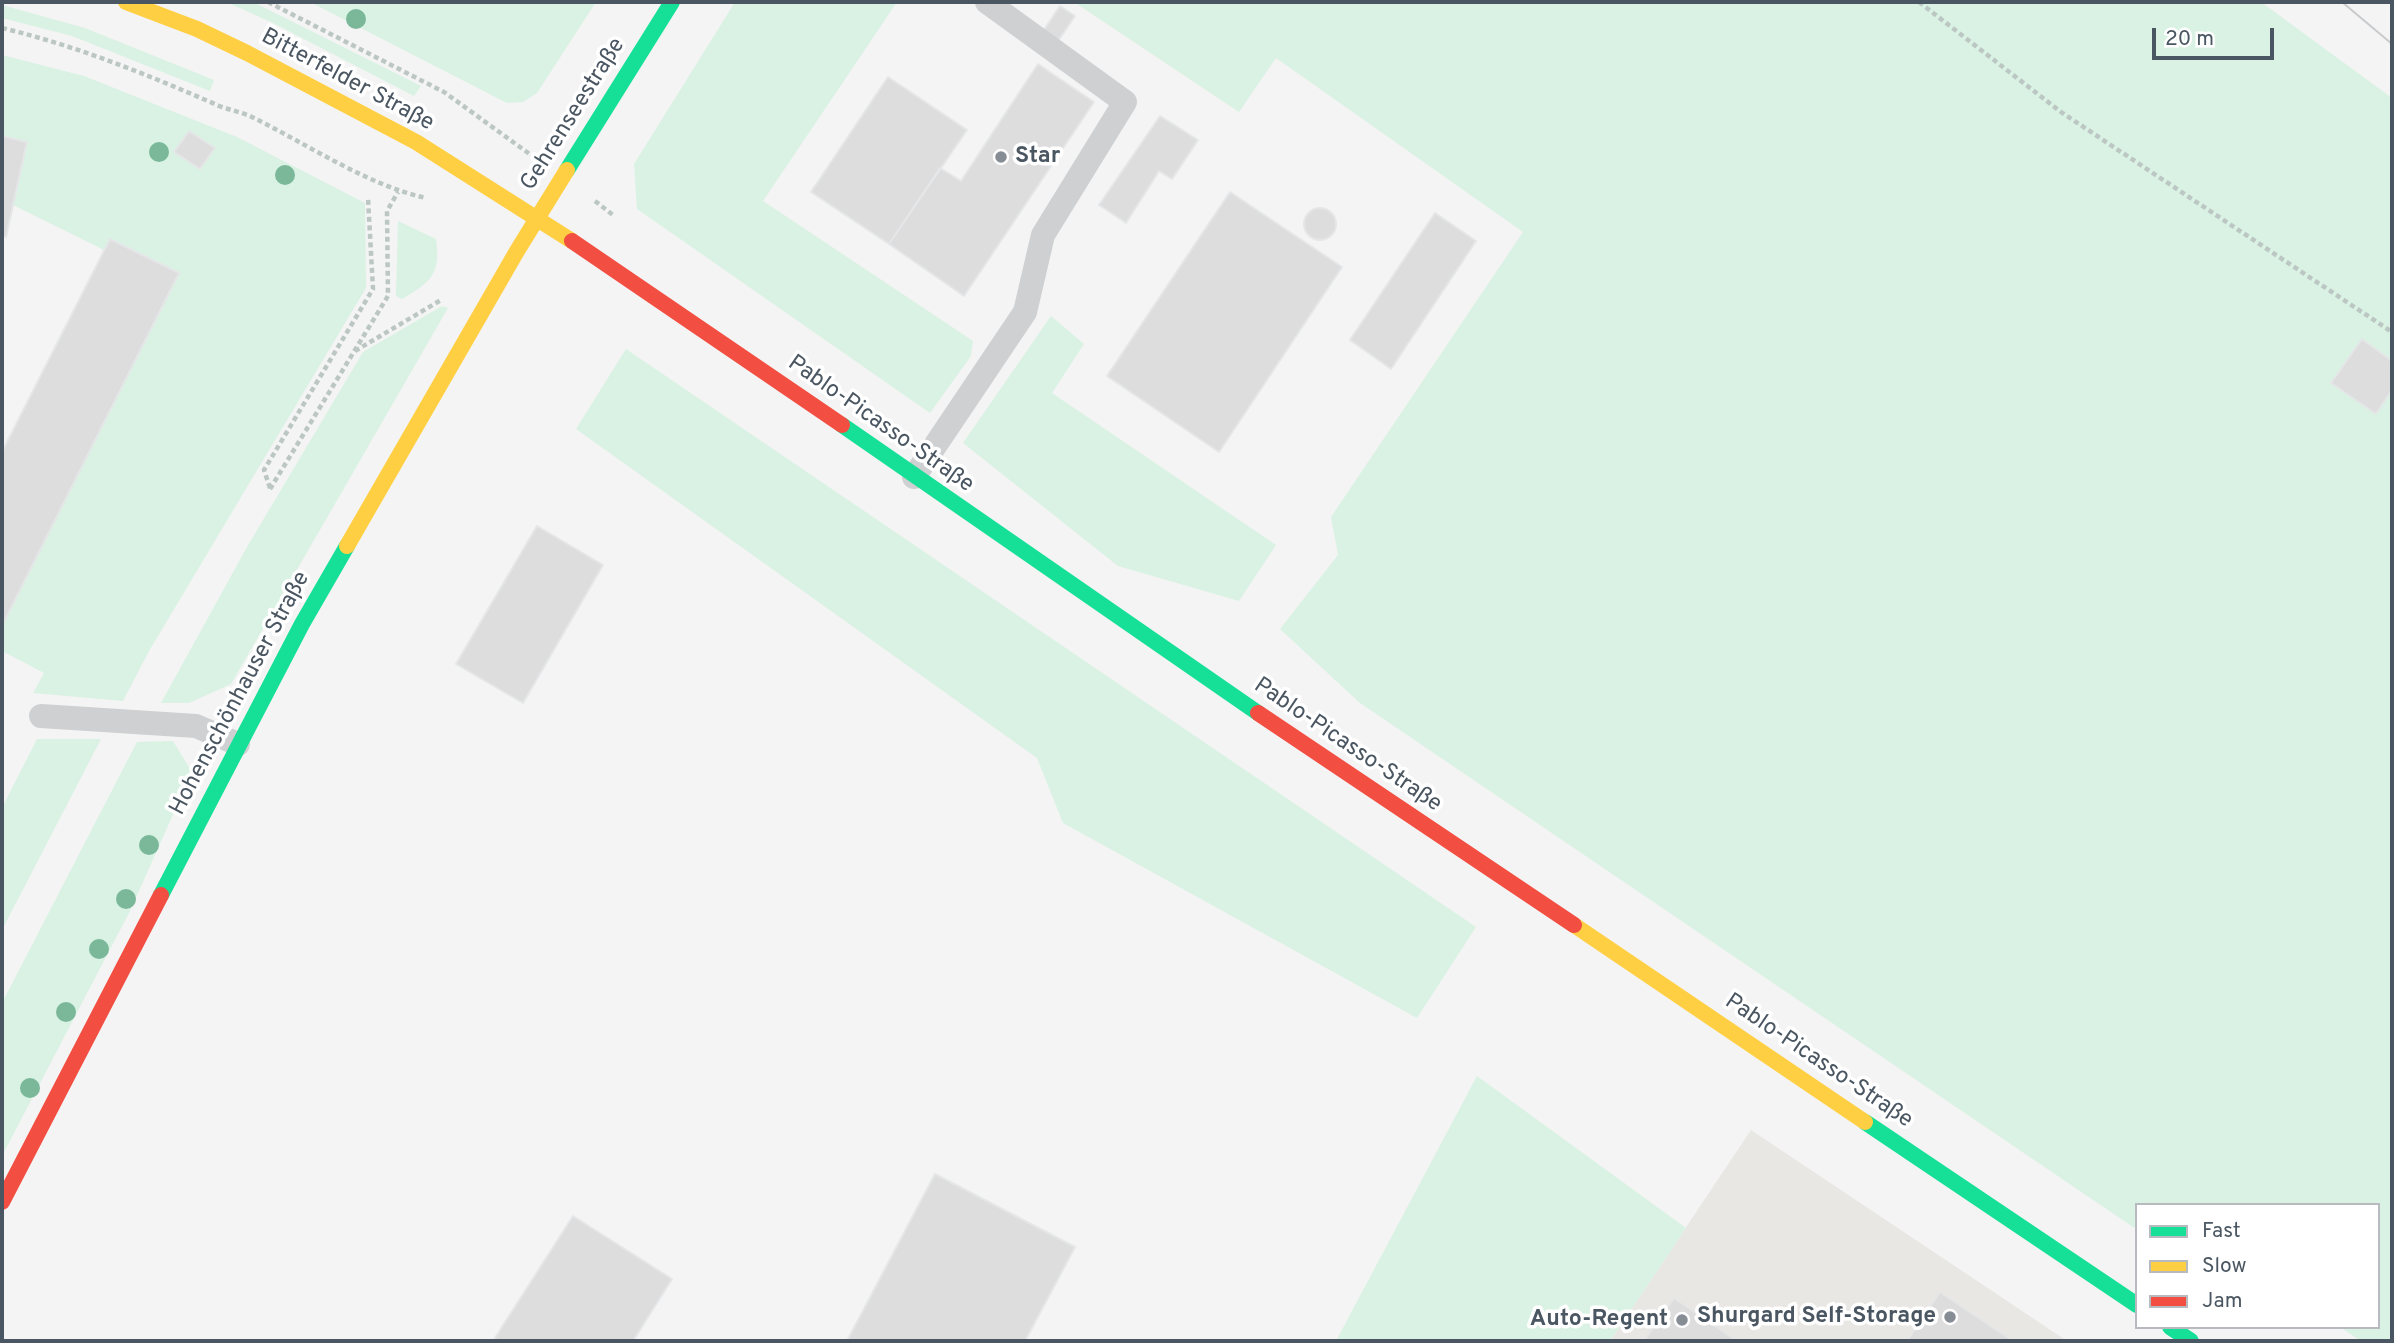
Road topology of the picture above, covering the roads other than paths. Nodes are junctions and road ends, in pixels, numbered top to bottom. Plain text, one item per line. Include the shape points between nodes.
1 (672, 2) edge
2 (987, 2) edge
3 (142, 4) edge
4 (538, 217) junction
5 (914, 477) junction
6 (41, 716) dead end
7 (238, 744) junction
8 (2, 1202) edge
9 (2135, 1304) edge
10 (2173, 1329) edge
11 (2191, 1341) edge

1 - 4 main road, Gehrenseestraße
2 - 5 lane via 1125,102 1044,235 1025,312
3 - 4 main road, Bitterfelder Straße via 416,142
4 - 5 main road, Pablo-Picasso-Straße
4 - 7 main road, Hohenschönhauser Straße via 302,624
5 - 9 main road, Pablo-Picasso-Straße
6 - 7 lane via 196,726
7 - 8 main road, Hohenschönhauser Straße
10 - 11 main road

